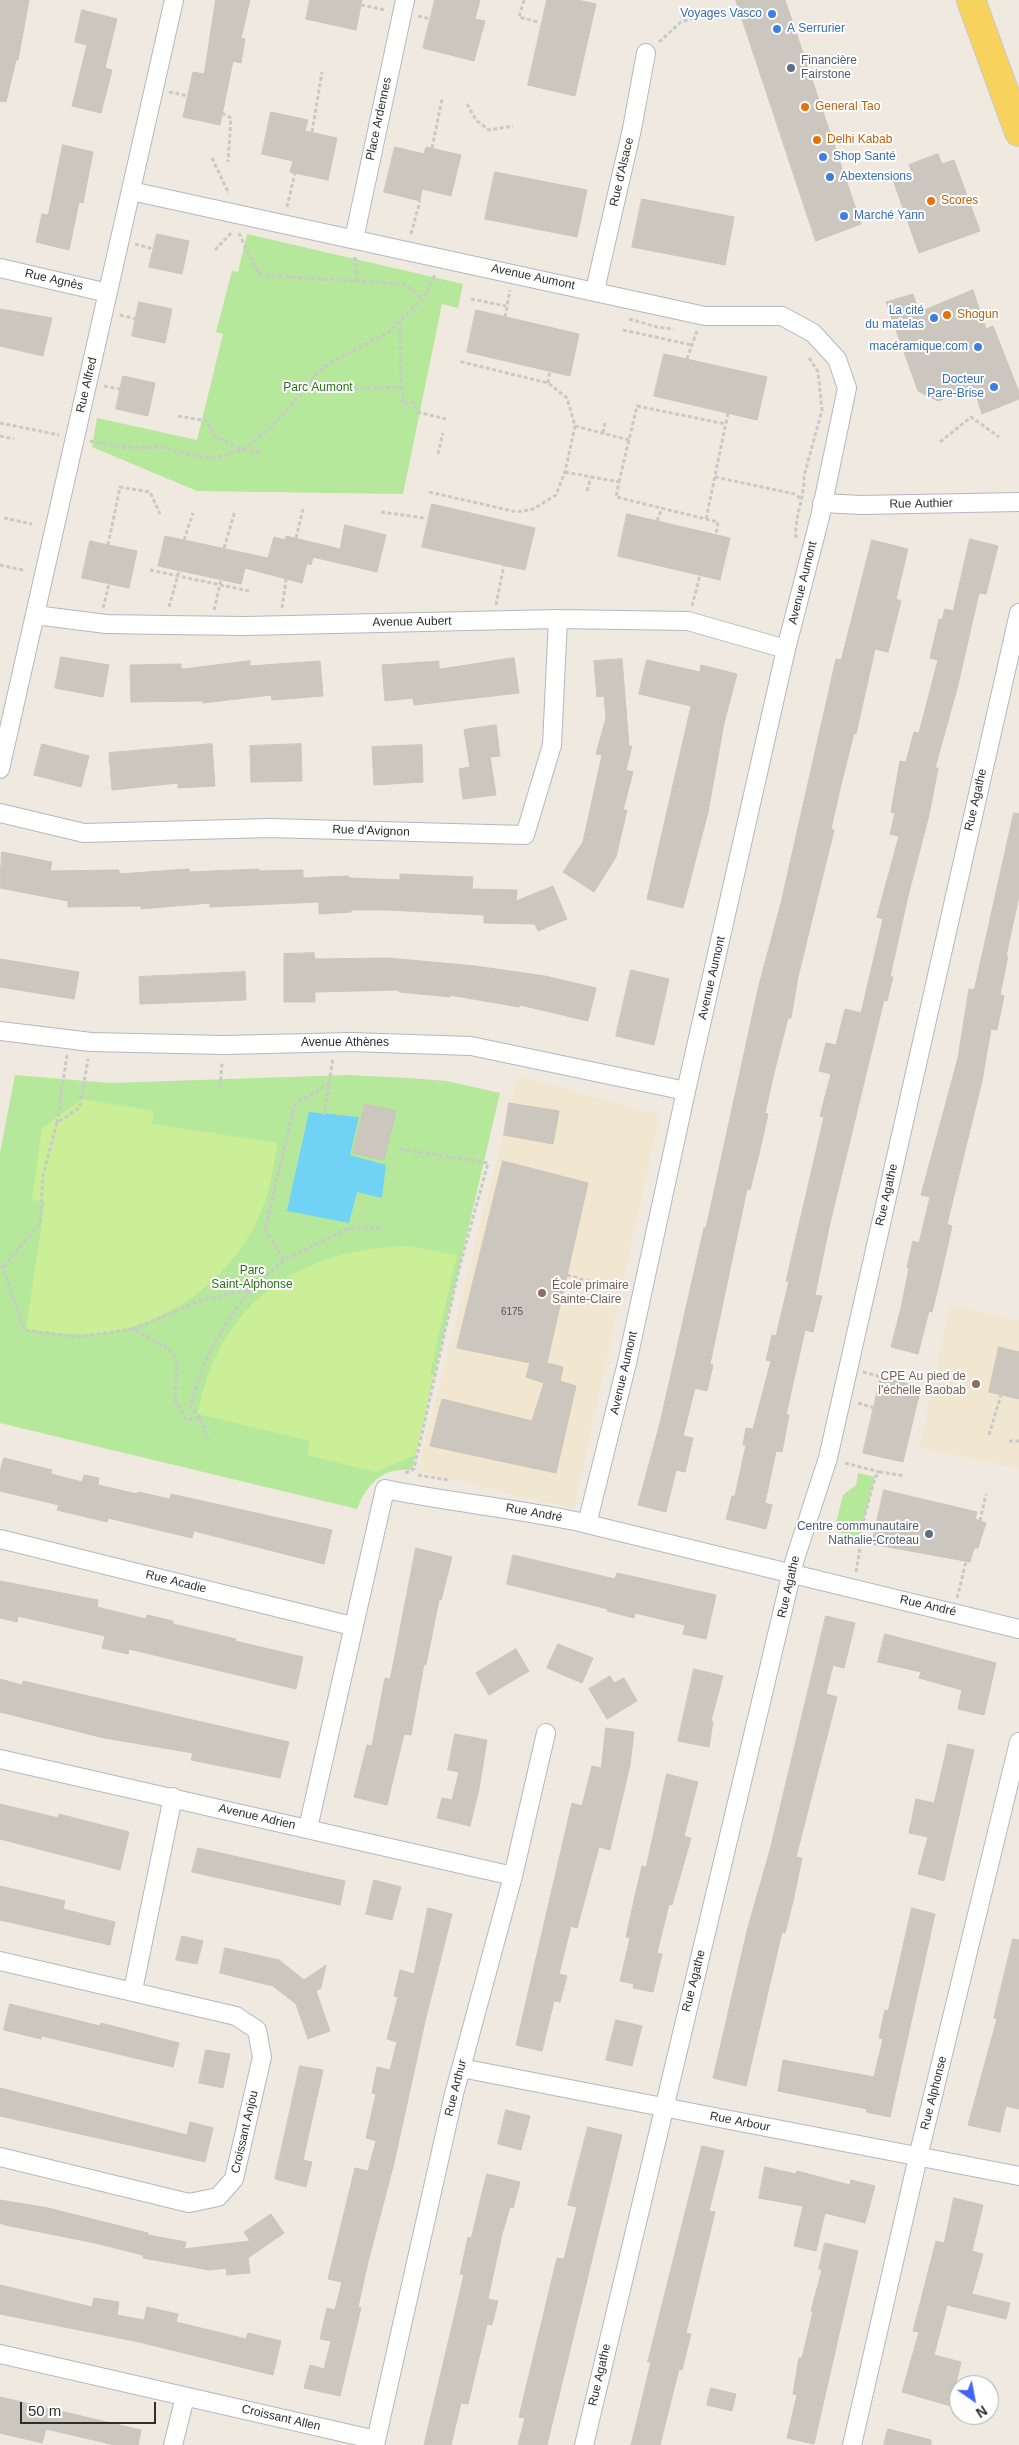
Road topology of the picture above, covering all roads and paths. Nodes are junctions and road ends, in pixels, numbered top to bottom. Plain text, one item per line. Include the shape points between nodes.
1 (174, 0) edge
2 (405, 0) edge
3 (524, 0) edge
4 (971, 0) edge
5 (704, 15) dead end
6 (538, 22) dead end
7 (646, 53) joint
8 (322, 72) dead end
9 (166, 92) dead end
10 (188, 96) dead end
11 (442, 99) dead end
12 (467, 104) dead end
13 (222, 113) dead end
14 (513, 126) dead end
15 (312, 132) dead end
16 (1019, 132) edge
17 (432, 148) dead end
18 (212, 158) dead end
19 (228, 162) dead end
20 (295, 173) dead end
21 (131, 191) junction
22 (420, 201) dead end
23 (238, 218) junction
24 (283, 224) junction
25 (354, 239) junction
26 (133, 244) dead end
27 (153, 249) dead end
28 (215, 250) dead end
29 (407, 250) junction
30 (442, 257) junction
31 (0, 268) edge
32 (515, 273) junction
33 (435, 274) junction
34 (442, 276) dead end
35 (500, 290) dead end
36 (594, 290) junction
37 (509, 292) junction
38 (108, 293) junction
39 (519, 294) dead end
40 (471, 298) dead end
41 (422, 299) junction
42 (506, 306) junction
43 (116, 314) dead end
44 (505, 316) dead end
45 (626, 318) dead end
46 (136, 319) dead end
47 (400, 321) junction
48 (699, 323) junction
49 (624, 330) dead end
50 (681, 330) dead end
51 (689, 330) dead end
52 (705, 332) dead end
53 (692, 345) junction
54 (806, 353) dead end
55 (687, 359) dead end
56 (458, 361) dead end
57 (550, 371) dead end
58 (311, 380) junction
59 (548, 383) junction
60 (101, 385) dead end
61 (402, 387) junction
62 (120, 389) dead end
63 (728, 413) dead end
64 (178, 416) dead end
65 (446, 419) dead end
66 (0, 423) edge
67 (605, 423) dead end
68 (726, 424) junction
69 (575, 426) junction
70 (443, 433) dead end
71 (603, 433) junction
72 (0, 436) edge
73 (998, 437) dead end
74 (75, 438) junction
75 (14, 439) dead end
76 (629, 440) junction
77 (940, 442) dead end
78 (242, 450) junction
79 (260, 452) dead end
80 (438, 454) dead end
81 (565, 472) junction
82 (804, 476) junction
83 (591, 477) junction
84 (715, 477) junction
85 (812, 477) dead end
86 (619, 482) junction
87 (587, 491) dead end
88 (429, 492) dead end
89 (802, 500) junction
90 (1019, 502) edge
91 (822, 503) junction
92 (662, 508) junction
93 (303, 509) dead end
94 (236, 511) dead end
95 (381, 512) dead end
96 (193, 513) dead end
97 (160, 514) dead end
98 (4, 518) dead end
99 (424, 518) dead end
100 (706, 519) junction
101 (657, 521) dead end
102 (32, 524) dead end
103 (716, 535) dead end
104 (296, 538) dead end
105 (184, 540) dead end
106 (108, 545) dead end
107 (796, 547) dead end
108 (224, 548) dead end
109 (0, 565) edge
110 (504, 565) dead end
111 (23, 570) dead end
112 (150, 570) dead end
113 (178, 571) dead end
114 (700, 575) dead end
115 (176, 576) junction
116 (286, 579) dead end
117 (221, 580) dead end
118 (109, 584) dead end
119 (219, 585) junction
120 (250, 591) dead end
121 (1019, 613) edge
122 (35, 614) junction
123 (558, 619) junction
124 (493, 620) junction
125 (688, 621) junction
126 (99, 623) junction
127 (166, 625) junction
128 (210, 625) junction
129 (280, 625) junction
130 (786, 649) junction
131 (0, 769) edge
132 (0, 812) edge
133 (0, 1031) edge
134 (70, 1039) junction
135 (91, 1042) junction
136 (335, 1043) junction
137 (224, 1045) junction
138 (329, 1084) junction
139 (220, 1087) dead end
140 (686, 1091) junction
141 (324, 1115) dead end
142 (57, 1123) junction
143 (400, 1149) dead end
144 (381, 1228) dead end
145 (284, 1260) junction
146 (2, 1266) edge
147 (567, 1275) dead end
148 (595, 1283) dead end
149 (251, 1289) junction
150 (132, 1329) junction
151 (1001, 1395) dead end
152 (200, 1418) junction
153 (989, 1435) dead end
154 (1009, 1440) dead end
155 (1019, 1441) edge
156 (210, 1444) dead end
157 (828, 1458) junction
158 (414, 1469) dead end
159 (881, 1472) junction
160 (904, 1476) dead end
161 (986, 1494) dead end
162 (980, 1521) dead end
163 (587, 1524) junction
164 (0, 1539) edge
165 (966, 1562) dead end
166 (793, 1574) junction
167 (853, 1588) junction
168 (953, 1612) junction
169 (352, 1626) junction
170 (1019, 1629) edge
171 (546, 1733) dead end
172 (1019, 1742) edge
173 (0, 1759) edge
174 (173, 1797) junction
175 (308, 1828) junction
176 (513, 1876) junction
177 (0, 1961) edge
178 (133, 1990) junction
179 (461, 2068) junction
180 (663, 2106) junction
181 (0, 2157) edge
182 (918, 2157) junction
183 (1019, 2176) edge
184 (0, 2354) edge
185 (185, 2397) junction
186 (376, 2442) edge
187 (173, 2445) edge
188 (584, 2445) edge
189 (852, 2445) edge

1 - 21 street, Rue Alfred
2 - 25 street, Place Ardennes
3 - 6 path via 519,17
4 - 16 main road
5 - 7 path via 681,22
7 - 36 street, Rue d'Alsace via 632,129
8 - 15 path
9 - 10 path
11 - 17 path
12 - 14 path via 476,120 489,130
13 - 19 path via 231,118
18 - 23 path
20 - 24 path
21 - 23 street, Avenue Aumont
21 - 38 street, Rue Alfred
22 - 29 path
23 - 24 street, Avenue Aumont
23 - 28 path
23 - 41 path via 239,237 261,275 402,284
24 - 25 street, Avenue Aumont
25 - 29 street, Avenue Aumont
26 - 27 path
29 - 30 street, Avenue Aumont
30 - 32 street, Avenue Aumont
30 - 33 path
31 - 38 street, Rue Agnès
32 - 36 street, Avenue Aumont
32 - 37 path
33 - 34 path
33 - 41 path
35 - 37 path
36 - 48 street, Avenue Aumont
37 - 39 path
37 - 42 path
38 - 74 street, Rue Alfred
40 - 42 path
41 - 47 path
42 - 44 path
43 - 46 path
45 - 50 path via 657,328
47 - 58 path via 389,332 328,364
47 - 61 path
48 - 51 path
48 - 52 path
48 - 53 path
48 - 91 street, Avenue Aumont via 782,316 812,333 837,359 847,388
49 - 53 path
53 - 55 path
54 - 82 path via 818,372 822,410
56 - 59 path
57 - 59 path
58 - 61 path via 323,390
58 - 78 path via 268,430
59 - 69 path via 567,398
60 - 62 path
61 - 65 path via 403,404 413,402 417,412
63 - 68 path
64 - 78 path via 207,421 214,436
66 - 74 path
67 - 71 path
68 - 76 path via 637,406
68 - 84 path
69 - 71 path
69 - 81 path
70 - 80 path
71 - 76 path
72 - 75 path
73 - 77 path via 972,417
74 - 78 path via 128,448 162,447 200,457 215,458
74 - 122 street, Rue Alfred
76 - 86 path
78 - 79 path
81 - 83 path
81 - 88 path via 556,495 533,509 517,512
82 - 85 path
82 - 89 path
83 - 86 path
83 - 87 path
84 - 89 path via 795,494
84 - 100 path
86 - 92 path via 616,497
89 - 107 path via 795,530
90 - 91 street, Rue Authier
91 - 130 street, Avenue Aumont
92 - 100 path
92 - 101 path
93 - 104 path
94 - 108 path
95 - 99 path
96 - 105 path
97 - 106 path via 150,492 120,487
98 - 102 path
100 - 103 path via 718,522
109 - 111 path
110 - 124 path
112 - 115 path
113 - 115 path
114 - 125 path
115 - 119 path
115 - 127 path
116 - 129 path
117 - 119 path
118 - 126 path
119 - 120 path
119 - 128 path
121 - 157 street, Rue Agathe
122 - 126 street, Avenue Aubert
122 - 131 street, Rue Alfred
123 - 124 street, Avenue Aubert
123 - 125 street, Avenue Aubert
123 - 132 street, Rue d'Avignon via 552,746 525,835 269,828 84,833
124 - 129 street, Avenue Aubert
125 - 130 street, Avenue Aubert
126 - 127 street, Avenue Aubert
127 - 128 street, Avenue Aubert
128 - 129 street, Avenue Aubert
130 - 140 street, Avenue Aumont
133 - 134 street, Avenue Athènes
134 - 135 street, Avenue Athènes
134 - 142 path
135 - 137 street, Avenue Athènes
135 - 142 path via 80,1107
136 - 137 street, Avenue Athènes
136 - 138 path
136 - 140 street, Avenue Athènes via 471,1046
137 - 139 path
138 - 141 path
138 - 145 path via 295,1104 265,1229
140 - 163 street, Avenue Aumont via 628,1363
142 - 146 path via 43,1175 40,1224
143 - 158 path via 488,1163 459,1269
144 - 145 path via 349,1228
145 - 149 path
146 - 150 path via 24,1330 77,1337
147 - 148 path
149 - 150 path via 200,1301
149 - 152 path via 209,1353 190,1407
150 - 152 path via 174,1354 177,1368 175,1400 186,1420
151 - 153 path
152 - 156 path
154 - 155 path
157 - 159 path
157 - 166 street, Rue Agathe
159 - 160 path
159 - 167 path via 875,1477 859,1538
161 - 162 path
163 - 166 street, Rue André
163 - 169 street, Rue André via 520,1509 444,1501 385,1489
164 - 169 street, Rue Acadie
165 - 168 path
166 - 167 street, Rue André
166 - 180 street, Rue Agathe
167 - 168 street, Rue André
168 - 170 street, Rue André
169 - 175 street, Rue André
171 - 176 street, Rue Arthur
172 - 182 street, Rue Alphonse
173 - 174 street, Avenue Adrien
174 - 175 street, Avenue Adrien
174 - 178 street
175 - 176 street, Avenue Adrien
176 - 179 street, Rue Arthur
177 - 178 street, Croissant Anjou
178 - 181 street, Croissant Anjou via 236,2016 257,2030 262,2057 234,2179 218,2197 189,2203
179 - 180 street, Rue Arbour
179 - 186 street, Rue Arthur
180 - 182 street, Rue Arbour
180 - 188 street, Rue Agathe
182 - 183 street, Rue Arbour
182 - 189 street, Rue Alphonse
184 - 185 street, Croissant Allen
185 - 186 street, Croissant Allen
185 - 187 street

